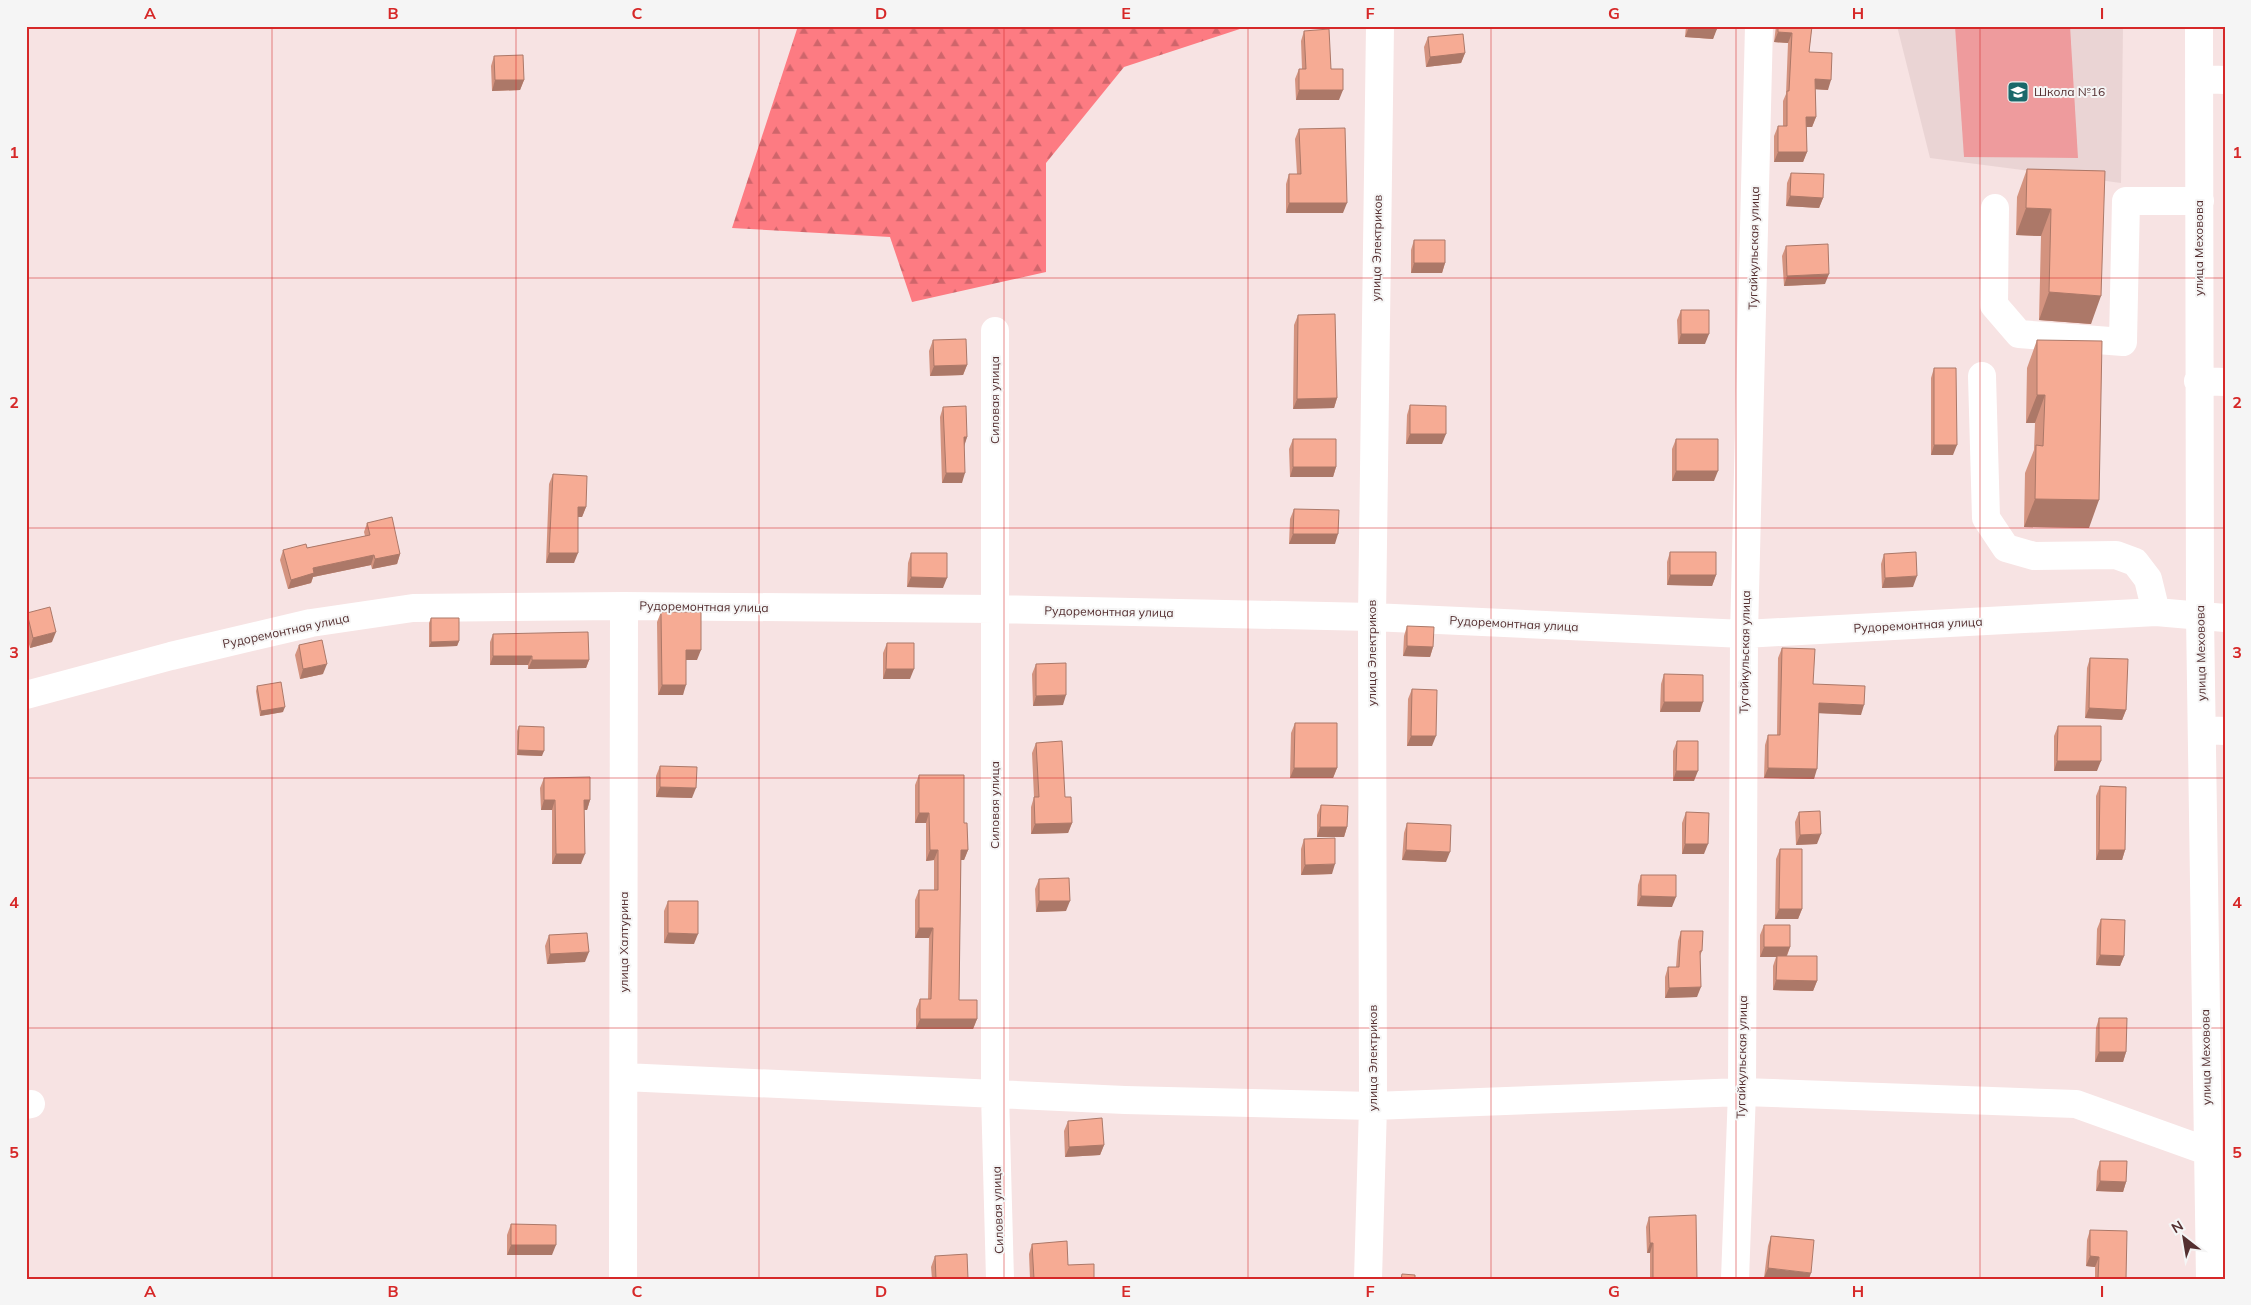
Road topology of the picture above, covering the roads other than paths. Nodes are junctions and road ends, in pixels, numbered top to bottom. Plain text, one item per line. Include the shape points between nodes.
1 (1380, 26) edge
2 (1759, 26) edge
3 (2199, 26) edge
4 (2212, 80) edge
5 (2200, 202) junction
6 (1995, 208) dead end
7 (994, 331) dead end
8 (1982, 376) dead end
9 (2212, 382) edge
10 (624, 606) junction
11 (995, 610) junction
12 (2156, 612) junction
13 (1372, 617) junction
14 (2212, 618) edge
15 (1744, 634) junction
16 (26, 695) edge
17 (2213, 731) edge
18 (624, 1077) junction
19 (1742, 1092) junction
20 (995, 1094) junction
21 (1373, 1106) junction
22 (2207, 1150) junction
23 (623, 1279) edge
24 (1000, 1279) edge
25 (1368, 1279) edge
26 (1735, 1279) edge
27 (2210, 1279) edge

1 - 13 street, улица Электриков
2 - 15 street, Тугайкульская улица
3 - 4 street, улица Меховова
4 - 5 street, улица Меховова
5 - 6 street via 2126,201 2122,342 2019,334 1994,305
5 - 9 street, улица Меховова
7 - 11 street, Силовая улица
8 - 12 street via 1986,518 2006,548 2034,556 2116,555 2135,562 2148,579
9 - 14 street, улица Меховова
10 - 11 street, Рудоремонтная улица
10 - 16 street, Рудоремонтная улица via 414,608 311,624 171,656
10 - 18 street, улица Халтурина
11 - 13 street, Рудоремонтная улица
11 - 20 street, Силовая улица
12 - 14 street, Рудоремонтная улица
12 - 15 street, Рудоремонтная улица
13 - 15 street, Рудоремонтная улица
13 - 21 street, улица Электриков
14 - 17 street, улица Меховова
15 - 19 street, Тугайкульская улица
17 - 22 street, улица Меховова
18 - 20 street
18 - 23 street, улица Халтурина
19 - 21 street
19 - 22 street via 2076,1104
19 - 26 street, Тугайкульская улица
20 - 21 street
20 - 24 street, Силовая улица
21 - 25 street, улица Электриков
22 - 27 street, улица Меховова

